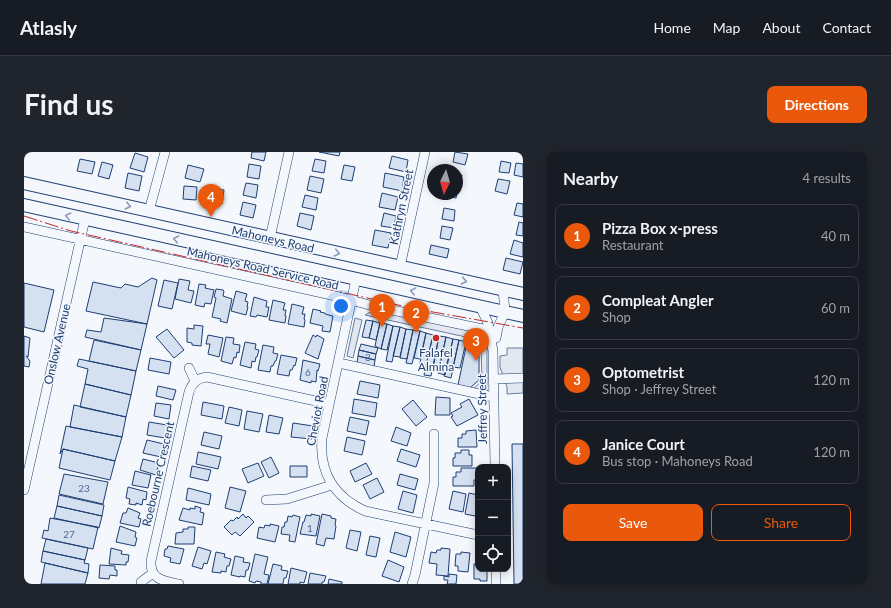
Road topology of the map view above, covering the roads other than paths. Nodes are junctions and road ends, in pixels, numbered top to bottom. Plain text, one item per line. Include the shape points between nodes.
1 (165, 152) edge
2 (289, 152) edge
3 (425, 152) edge
4 (24, 183) edge
5 (90, 198) junction
6 (24, 205) edge
7 (149, 211) junction
8 (85, 219) junction
9 (24, 227) edge
10 (270, 238) junction
11 (81, 240) junction
12 (400, 267) junction
13 (356, 279) junction
14 (503, 289) junction
15 (523, 294) edge
16 (352, 300) junction
17 (480, 306) junction
18 (505, 312) junction
19 (523, 316) edge
20 (493, 332) junction
21 (339, 363) junction
22 (189, 368) dead end
23 (523, 378) edge
24 (493, 379) junction
25 (195, 381) junction
26 (493, 396) junction
27 (330, 404) junction
28 (434, 434) dead end
29 (495, 464) edge
30 (332, 485) junction
31 (24, 490) edge
32 (266, 500) dead end
33 (425, 525) junction
34 (475, 534) edge
35 (496, 572) edge
36 (153, 573) junction
37 (141, 582) dead end
38 (179, 584) edge
39 (412, 584) edge
40 (496, 584) edge

1 - 7 street
2 - 10 street
3 - 12 street, Kathryn Street
4 - 5 main road, Mahoneys Road
5 -> 7 main road, Mahoneys Road
5 - 8 main road, Onslow Avenue
8 -> 6 main road, Mahoneys Road
7 - 10 main road, Mahoneys Road
8 - 11 street, Onslow Avenue
13 -> 8 main road, Mahoneys Road
9 - 11 street, Mahoneys Road Service Road
10 -> 12 main road, Mahoneys Road
11 - 16 street, Mahoneys Road Service Road
11 - 31 street, Onslow Avenue
12 -> 14 main road, Mahoneys Road
13 - 16 street, Cheviot Road
17 -> 13 main road, Mahoneys Road
14 - 15 main road, Mahoneys Road
14 - 18 street, Jeffrey Street
16 - 20 street, Mahoneys Road Service Road
16 - 21 street, Cheviot Road
17 - 18 main road, Mahoneys Road
17 - 20 street
18 - 19 main road, Mahoneys Road
18 - 20 street, Jeffrey Street
20 - 24 street, Jeffrey Street
21 - 26 street
21 - 27 street, Cheviot Road
22 - 25 street
23 - 24 street
24 - 26 street, Jeffrey Street
25 - 27 street via 207,377
25 - 36 street, Roebourne Crescent via 189,392 151,561
26 - 29 street, Jeffrey Street
27 - 30 street, Cheviot Road via 322,438 322,452 324,466
28 - 33 street via 434,483
30 - 32 street via 287,499
30 - 33 street, Cheviot Road via 350,503 365,511
33 - 34 street, Cheviot Road
33 - 39 street
35 - 40 street
36 - 37 street
36 - 38 street via 163,581

